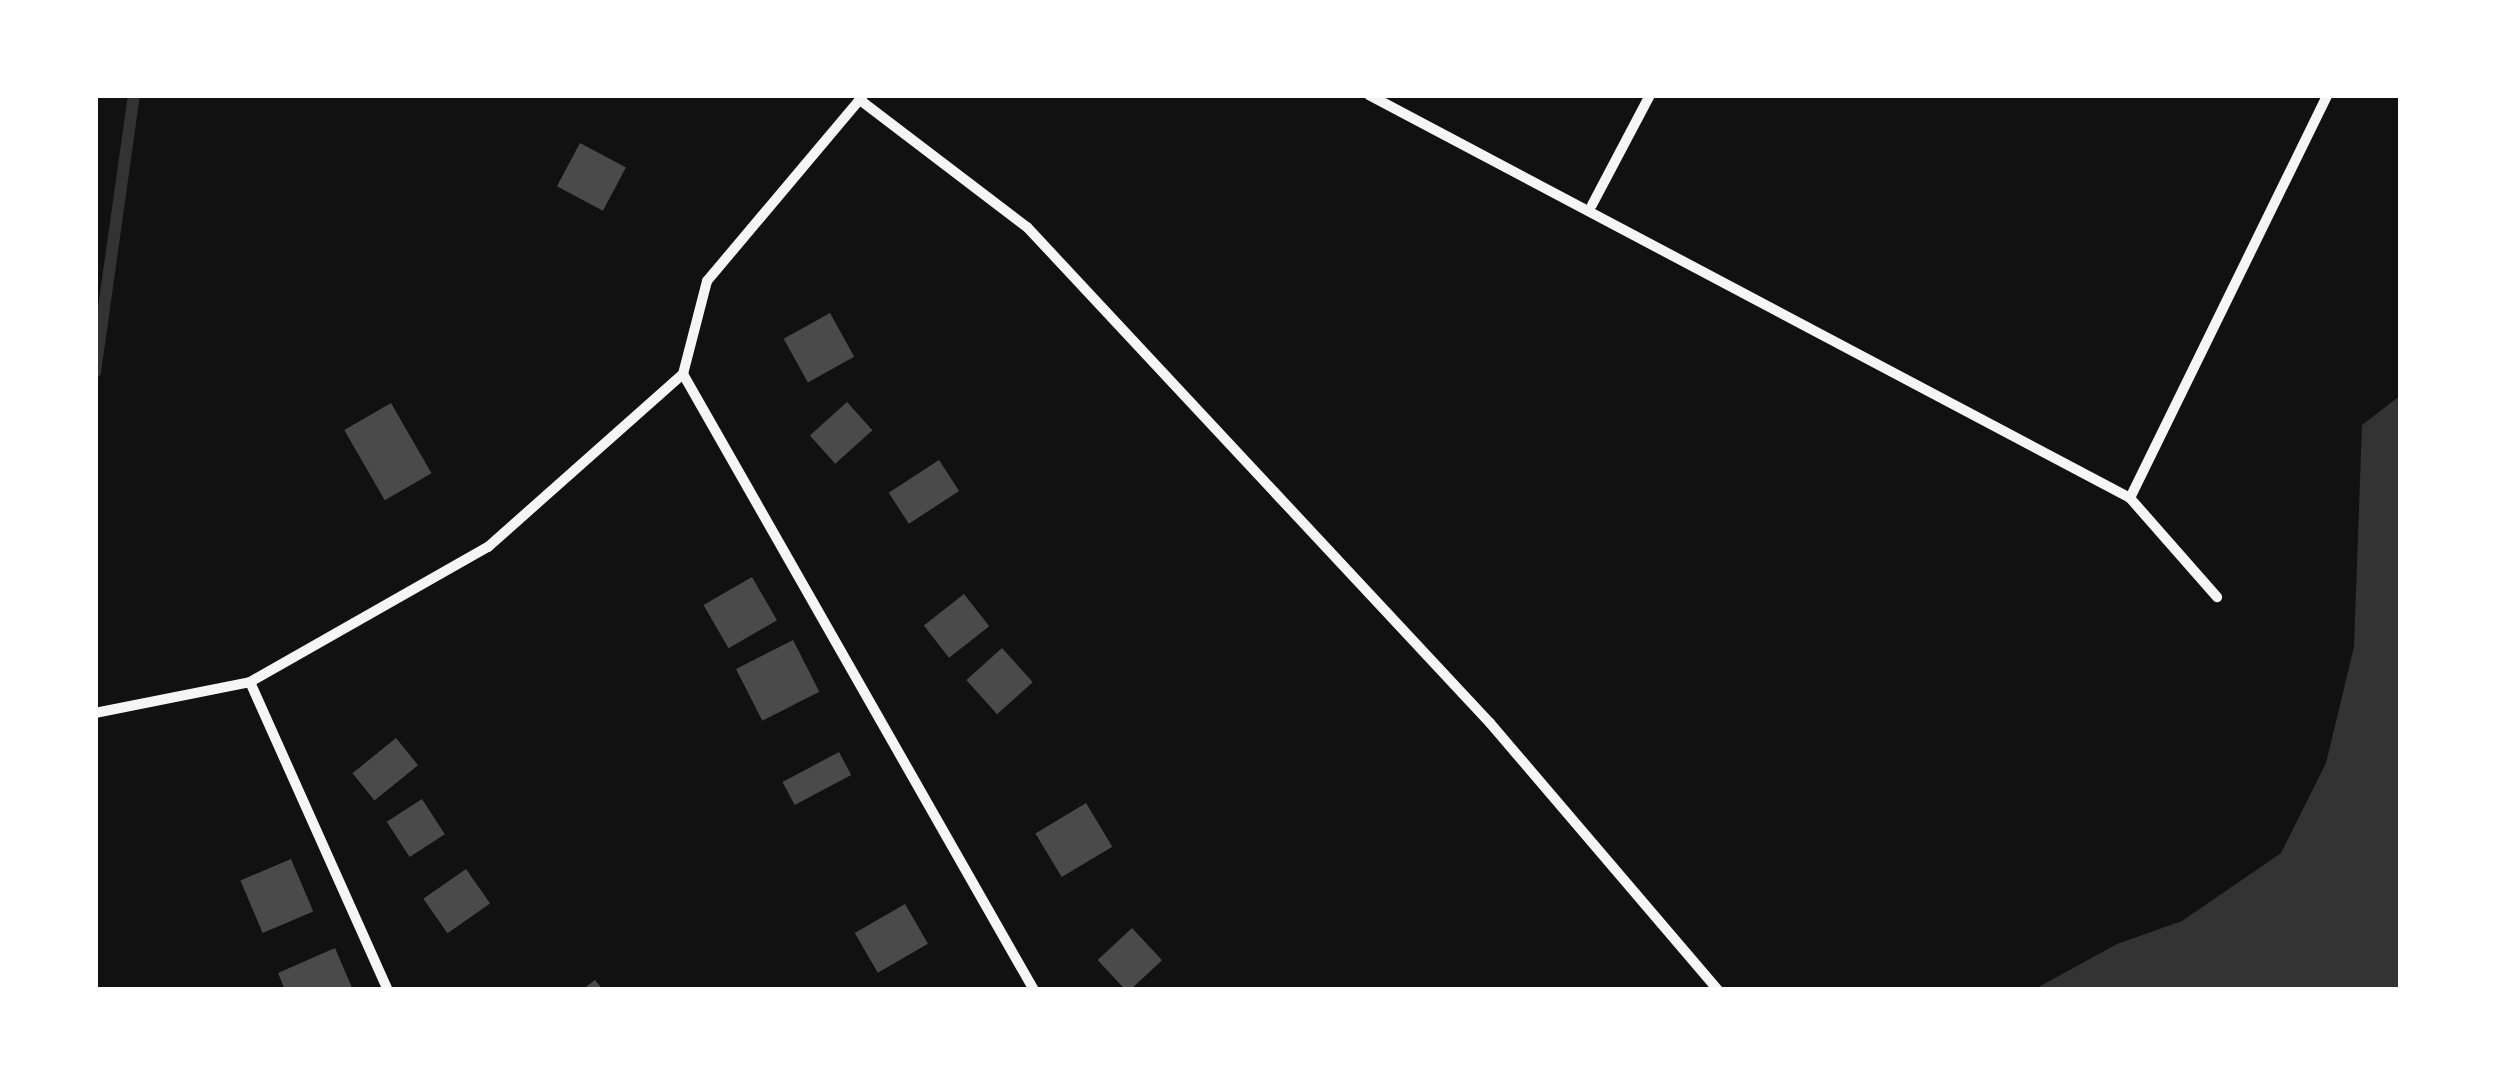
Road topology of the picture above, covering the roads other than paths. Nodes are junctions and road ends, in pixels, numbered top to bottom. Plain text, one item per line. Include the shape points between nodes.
1 (1369, 95) edge
2 (1650, 95) edge
3 (2327, 95) edge
4 (862, 98) edge
5 (1592, 206) junction
6 (683, 374) junction
7 (2130, 498) junction
8 (2216, 597) dead end
9 (250, 682) junction
10 (97, 713) edge
11 (388, 990) edge
12 (1034, 990) edge
13 (1718, 990) edge

1 - 5 street
2 - 5 street
3 - 7 street
4 - 6 street via 707,282
4 - 13 street via 1027,227 1490,723
5 - 7 street
6 - 9 street via 488,547
6 - 12 street
7 - 8 street
9 - 10 street
9 - 11 street

